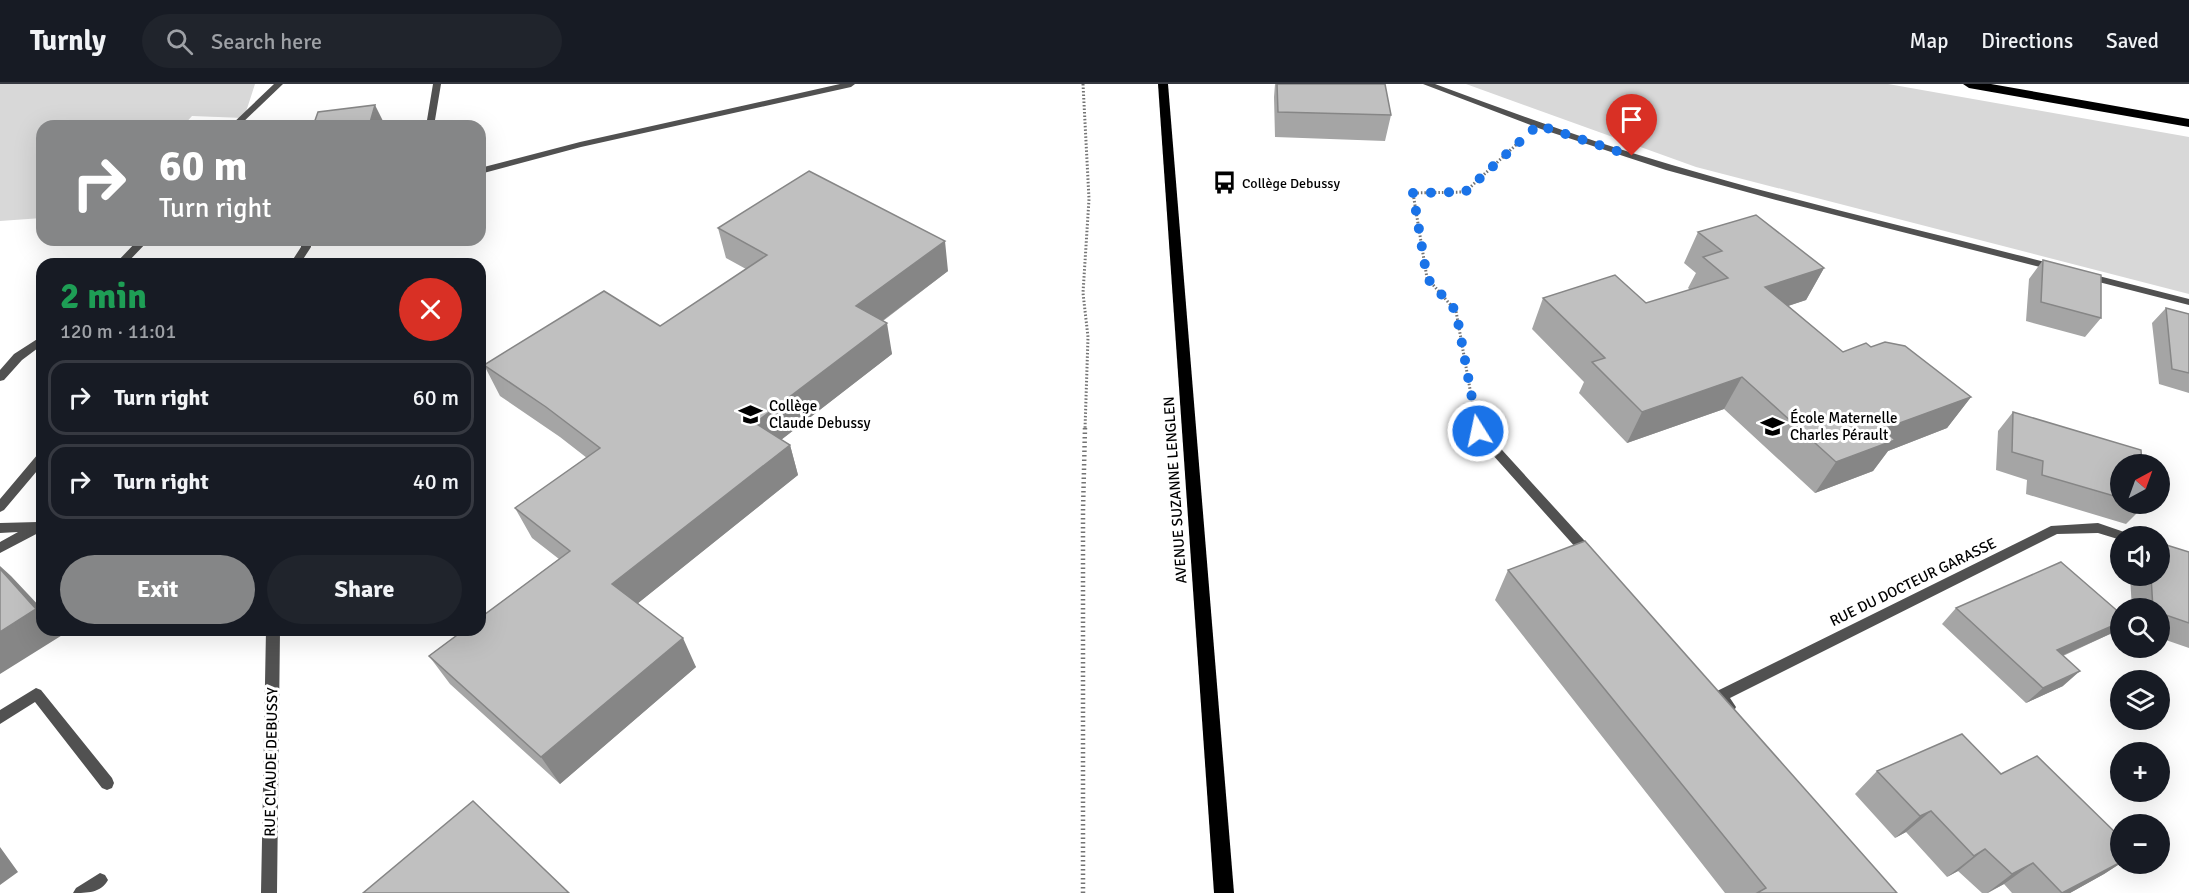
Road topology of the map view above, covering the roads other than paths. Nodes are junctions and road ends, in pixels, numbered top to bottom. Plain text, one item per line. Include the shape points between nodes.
1 (279, 84) edge
2 (437, 84) edge
3 (851, 84) edge
4 (1163, 84) edge
5 (1427, 84) edge
6 (1969, 84) edge
7 (240, 120) edge
8 (430, 120) edge
9 (2189, 123) edge
10 (486, 169) edge
11 (138, 246) edge
12 (126, 258) edge
13 (2066, 271) edge
14 (2077, 274) edge
15 (2189, 302) edge
16 (36, 344) edge
17 (0, 377) edge
18 (1478, 431) road end
19 (36, 464) edge
20 (0, 507) edge
21 (0, 528) edge
22 (36, 529) edge
23 (36, 531) edge
24 (2110, 532) edge
25 (0, 548) edge
26 (1599, 564) edge
27 (273, 636) edge
28 (1736, 714) edge
29 (0, 718) edge
30 (107, 783) dead end
31 (100, 880) dead end
32 (81, 893) edge
33 (269, 893) edge
34 (1224, 893) edge

1 - 7 street
2 - 8 street
3 - 10 street
4 - 34 main road, AVENUE SUZANNE LENGLEN
5 - 13 street via 1625,154 1782,199
6 - 9 highway
11 - 12 street
14 - 15 street
16 - 17 street
18 - 26 street
19 - 20 street
21 - 22 street
23 - 25 street
24 - 28 street, RUE DU DOCTEUR GARASSE via 2098,528 2055,530 1716,692
27 - 33 street, RUE CLAUDE DEBUSSY
29 - 30 street via 36,694
31 - 32 street

